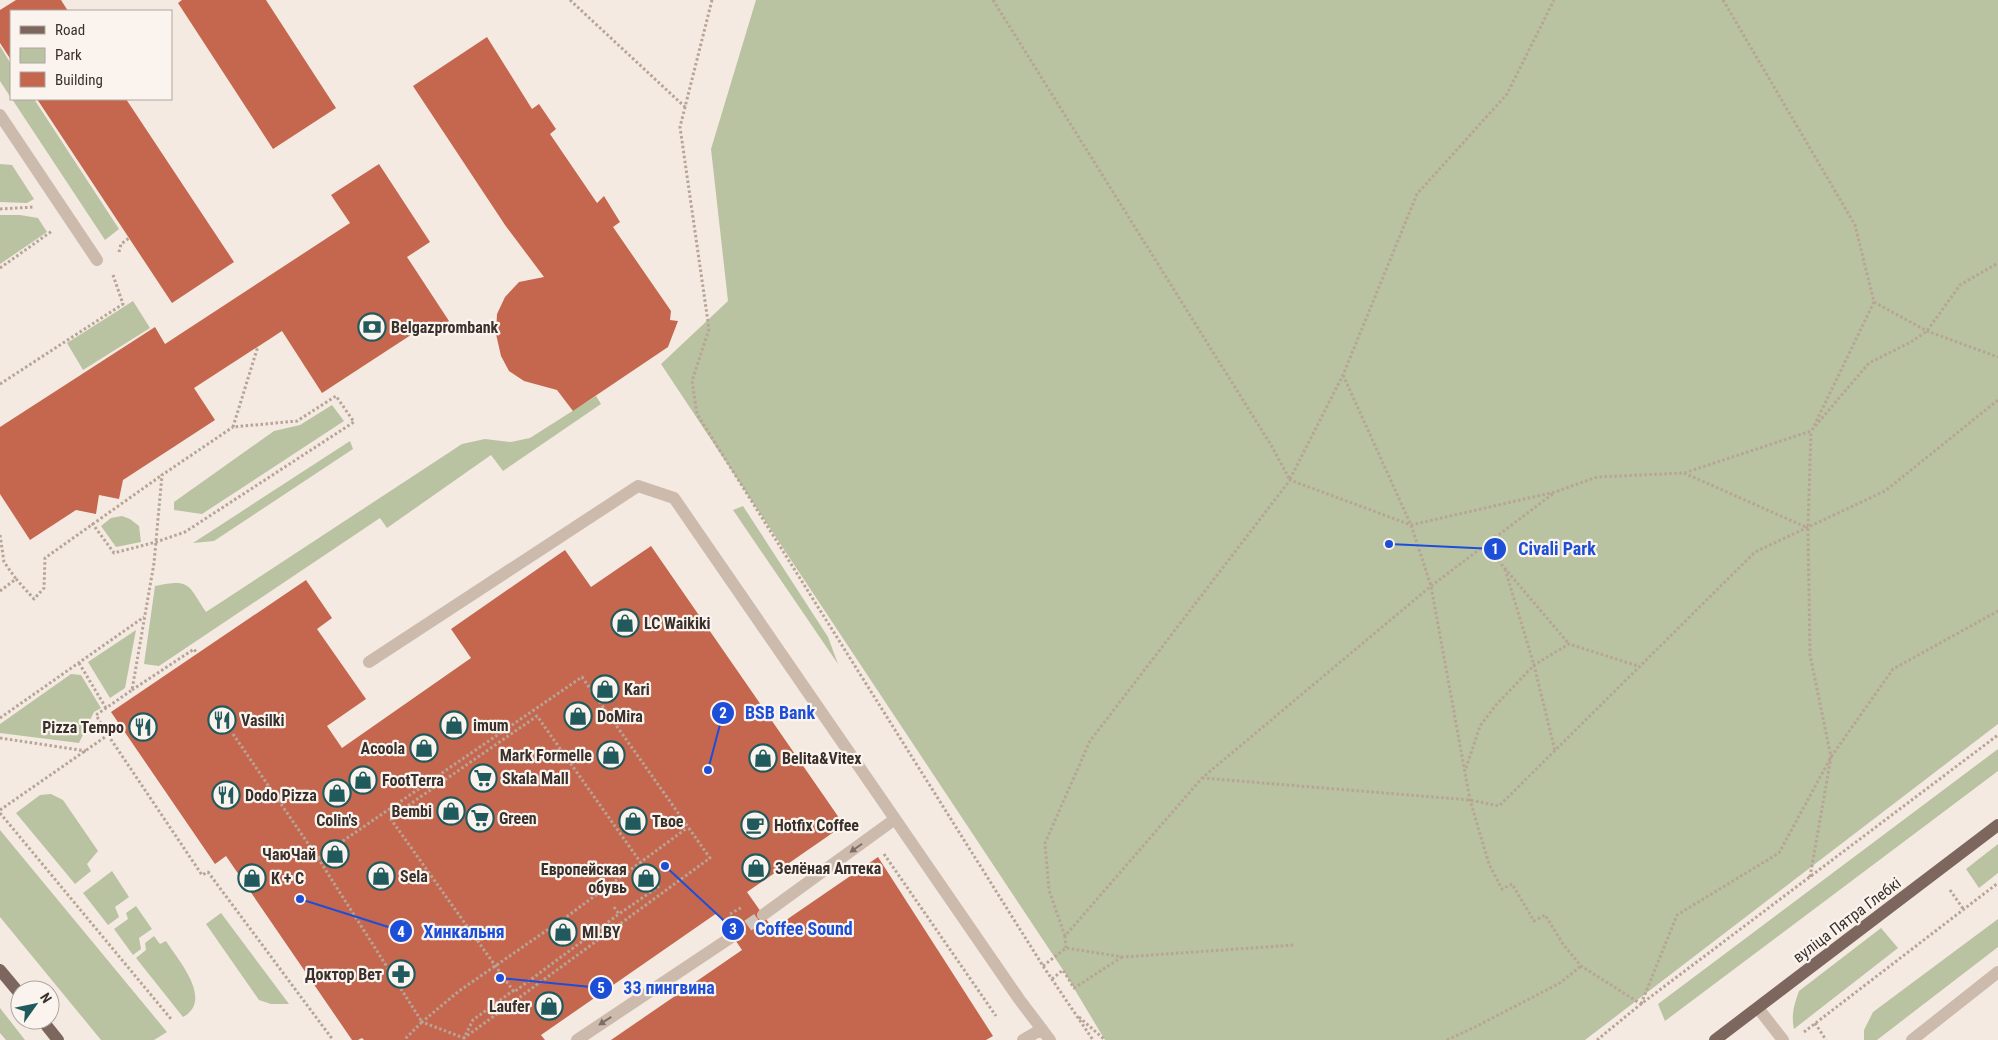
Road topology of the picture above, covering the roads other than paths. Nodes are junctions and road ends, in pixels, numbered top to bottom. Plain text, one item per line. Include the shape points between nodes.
1 (0, 115) edge
2 (96, 260) dead end
3 (369, 662) dead end
4 (895, 819) junction
5 (1998, 825) edge
6 (763, 915) tunnel mouth
7 (733, 936) tunnel mouth
8 (0, 970) edge
9 (1998, 972) edge
10 (10, 982) edge
11 (1758, 1008) junction
12 (1042, 1029) junction
13 (50, 1030) edge
14 (58, 1040) edge
15 (577, 1040) edge
16 (1023, 1040) edge
17 (1050, 1040) edge
18 (1715, 1040) edge
19 (1782, 1040) edge
20 (1912, 1040) edge

1 - 2 lane
3 - 4 lane via 638,486 674,498
4 -> 6 lane
4 - 12 lane
5 - 11 main road, вуліца Пятра Глебкі
7 -> 15 lane
8 - 10 main road
9 - 20 lane
11 - 18 main road, вуліца Пятра Глебкі
11 - 19 lane
12 - 16 lane
12 - 17 lane
13 - 14 main road

